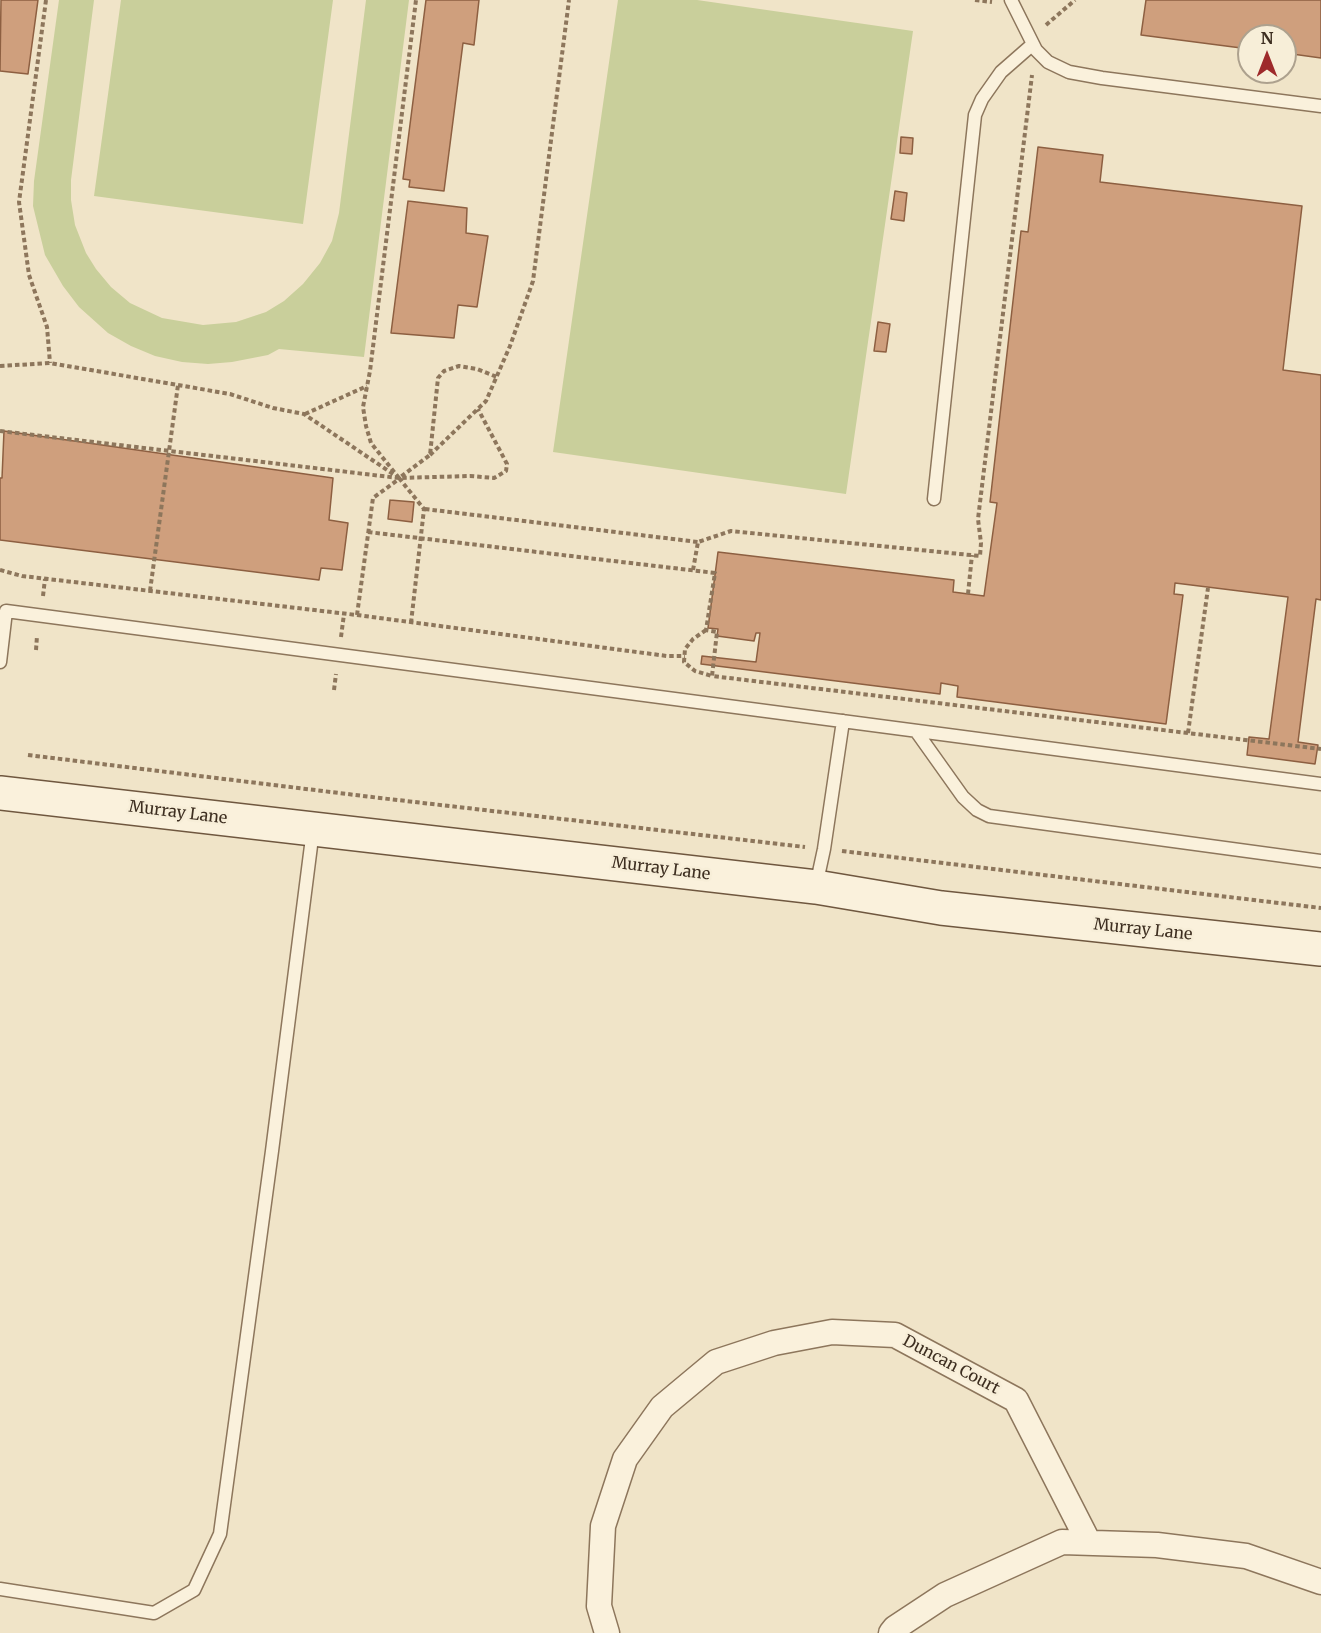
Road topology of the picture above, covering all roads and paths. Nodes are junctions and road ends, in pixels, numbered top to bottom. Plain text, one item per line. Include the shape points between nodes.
1 (46, 0) edge
2 (416, 0) edge
3 (569, 0) edge
4 (975, 0) edge
5 (1011, 0) edge
6 (1075, 0) edge
7 (996, 3) dead end
8 (1046, 24) dead end
9 (1033, 44) junction
10 (1321, 106) edge
11 (50, 363) junction
12 (0, 366) edge
13 (497, 377) junction
14 (178, 384) junction
15 (367, 386) junction
16 (478, 409) junction
17 (304, 414) junction
18 (0, 431) edge
19 (169, 450) junction
20 (430, 455) junction
21 (399, 478) junction
22 (934, 499) dead end
23 (424, 509) junction
24 (368, 532) junction
25 (422, 539) junction
26 (698, 542) dead end
27 (972, 555) dead end
28 (0, 570) edge
29 (1208, 588) dead end
30 (150, 591) junction
31 (968, 594) dead end
32 (3, 609) edge
33 (357, 615) junction
34 (411, 623) junction
35 (706, 630) junction
36 (685, 656) junction
37 (0, 662) edge
38 (711, 676) junction
39 (843, 721) junction
40 (916, 731) junction
41 (1188, 733) junction
42 (1321, 749) edge
43 (28, 754) dead end
44 (1321, 784) edge
45 (0, 793) edge
46 (313, 829) junction
47 (824, 849) junction
48 (1321, 861) edge
49 (816, 887) junction
50 (1321, 908) edge
51 (1321, 950) edge
52 (1089, 1543) junction
53 (1321, 1582) edge
54 (0, 1589) edge
55 (607, 1633) edge
56 (891, 1633) edge

1 - 11 path via 20,202 30,275 47,327
2 - 15 path
3 - 13 path via 533,281
4 - 7 path
5 - 9 lane
6 - 8 path
9 - 10 lane via 1048,62 1079,74
9 - 22 lane via 1001,72 975,115
11 - 12 path
11 - 14 path
13 - 16 path
13 - 20 path via 459,366 444,371 438,378
14 - 17 path
14 - 19 path
15 - 17 path
15 - 21 path via 363,407 371,443
16 - 20 path
16 - 21 path via 507,464 502,475
17 - 21 path
18 - 19 path
19 - 21 path
19 - 30 path
20 - 21 path
21 - 23 path
21 - 24 path via 373,498
23 - 25 path
23 - 26 path
24 - 25 path
24 - 33 path
25 - 34 path
25 - 35 path via 715,573
27 - 31 path
28 - 30 path
29 - 41 path
30 - 33 path
32 - 37 lane
32 - 39 lane
33 - 34 path
34 - 36 path
35 - 36 path via 693,639
35 - 38 path via 717,632
36 - 38 path via 684,662 694,671
38 - 41 path
39 - 40 lane
39 - 47 lane
40 - 44 lane
40 - 48 lane via 963,797 988,816
41 - 42 path
43 - 47 path
45 - 46 main road, Murray Lane
46 - 49 main road, Murray Lane
46 - 54 lane via 220,1534 194,1590 154,1613
47 - 49 lane
47 - 50 path
49 - 51 main road, Murray Lane via 941,908
52 - 53 street via 1157,1545 1246,1557
52 - 55 street, Duncan Court via 1016,1400 896,1335 832,1332 774,1343 716,1362 662,1407 625,1460 603,1526 599,1606
52 - 56 street via 1062,1542 945,1594

